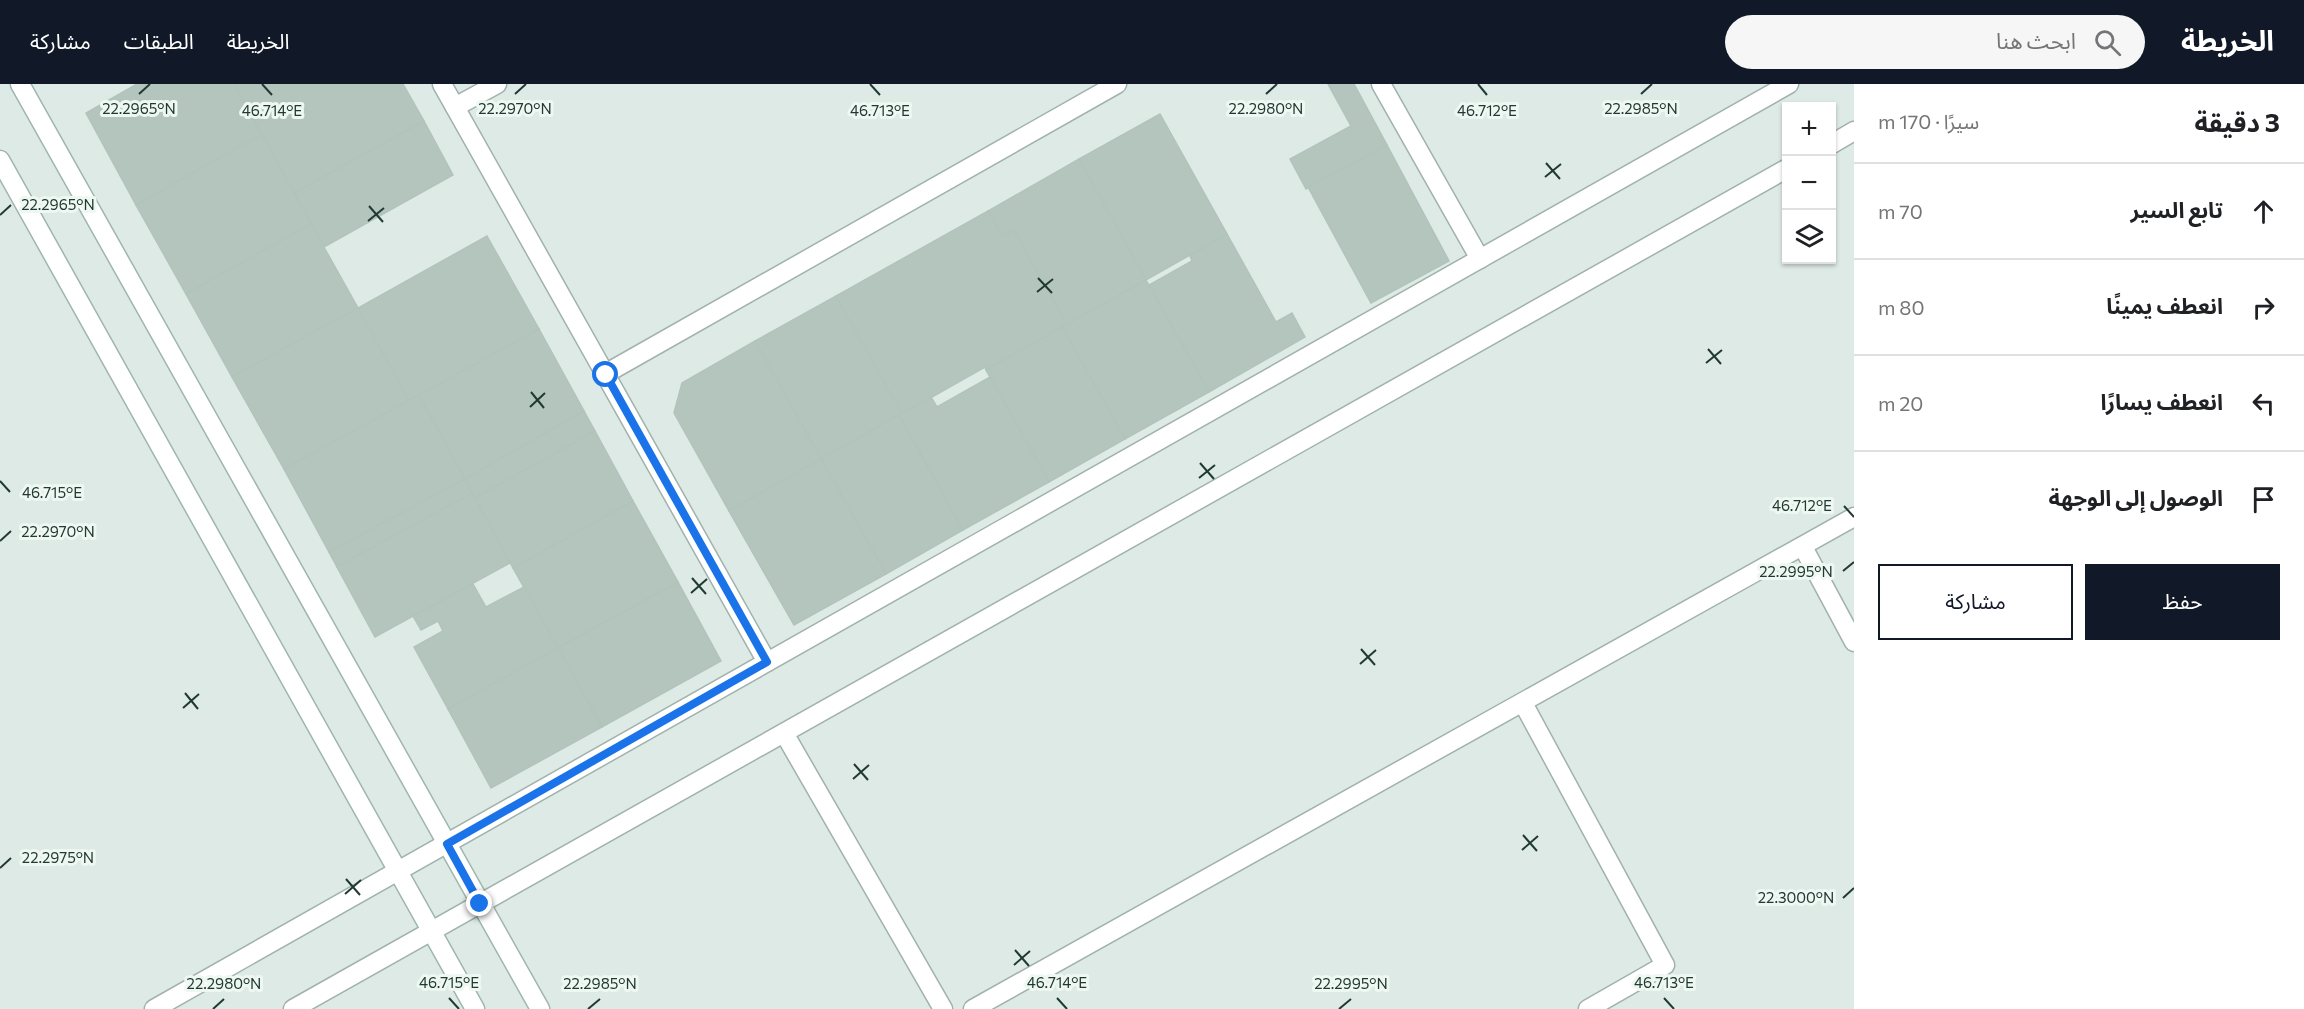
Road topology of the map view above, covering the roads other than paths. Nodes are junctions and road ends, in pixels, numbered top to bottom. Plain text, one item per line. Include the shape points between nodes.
1 (20, 84) edge
2 (442, 84) edge
3 (497, 84) edge
4 (1117, 84) edge
5 (1382, 84) edge
6 (1789, 84) edge
7 (455, 107) junction
8 (1854, 131) edge
9 (1836, 142) edge
10 (0, 160) edge
11 (1782, 171) edge
12 (1480, 259) junction
13 (606, 375) junction
14 (1854, 517) edge
15 (1803, 547) junction
16 (1854, 642) edge
17 (767, 662) junction
18 (1523, 703) junction
19 (784, 733) junction
20 (447, 844) junction
21 (398, 871) junction
22 (480, 904) junction
23 (431, 931) junction
24 (154, 1009) edge
25 (293, 1009) edge
26 (475, 1009) edge
27 (540, 1009) edge
28 (943, 1009) edge
29 (973, 1009) edge
30 (1588, 1009) edge

1 - 20 street
2 - 7 street
3 - 7 street
4 - 13 street
5 - 12 street
6 - 12 street
7 - 13 street
8 - 9 street
10 - 21 street
11 - 19 street
12 - 17 street
13 - 17 street
14 - 15 street
15 - 16 street
15 - 18 street
17 - 20 street
18 - 29 street
18 - 30 street via 1665,965
19 - 22 street
19 - 28 street
20 - 21 street
20 - 22 street
21 - 23 street
21 - 24 street
22 - 23 street
22 - 27 street
23 - 25 street
23 - 26 street

